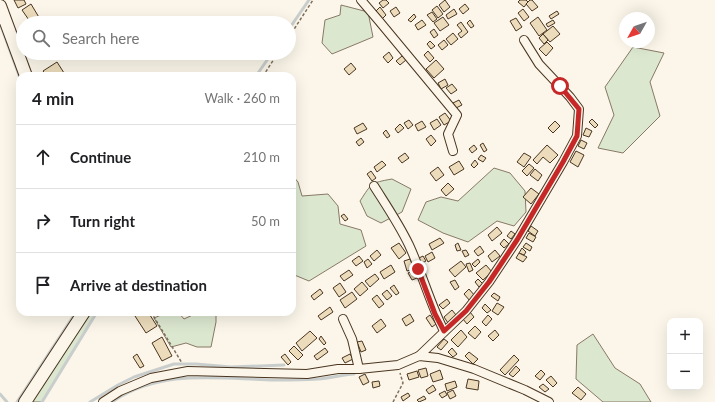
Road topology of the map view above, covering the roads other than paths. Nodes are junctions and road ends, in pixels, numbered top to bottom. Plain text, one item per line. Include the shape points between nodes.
1 (361, 0) edge
2 (0, 6) edge
3 (524, 40) dead end
4 (16, 49) edge
5 (20, 60) edge
6 (25, 72) edge
7 (453, 151) dead end
8 (374, 186) dead end
9 (81, 316) edge
10 (343, 319) dead end
11 (444, 331) junction
12 (418, 356) junction
13 (359, 369) junction
14 (25, 402) edge
15 (103, 402) edge
16 (549, 402) edge

1 - 7 street via 457,115 448,134
2 - 4 street
3 - 11 street via 539,64 579,109 577,136 517,240 489,282 466,311
5 - 6 street
8 - 11 street via 409,245
9 - 14 street
10 - 13 street via 352,339
11 - 12 street
12 - 13 street via 398,365
12 - 16 street via 438,358 474,369
13 - 15 street via 338,369 307,374 188,371 151,378 120,391

